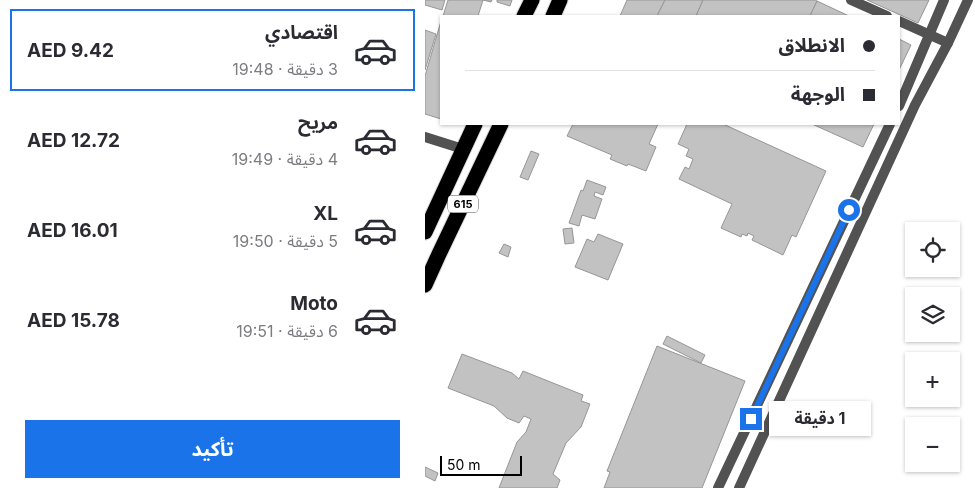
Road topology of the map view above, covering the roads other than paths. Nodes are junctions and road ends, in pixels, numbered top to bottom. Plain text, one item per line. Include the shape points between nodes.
1 (532, 0) edge
2 (560, 0) edge
3 (851, 0) edge
4 (944, 0) edge
5 (968, 0) edge
6 (524, 15) edge
7 (553, 15) edge
8 (885, 15) edge
9 (900, 21) edge
10 (929, 35) junction
11 (948, 43) junction
12 (900, 104) edge
13 (475, 125) edge
14 (501, 125) edge
15 (890, 125) edge
16 (425, 137) edge
17 (463, 149) junction
18 (425, 232) edge
19 (425, 285) edge
20 (718, 488) edge
21 (739, 488) edge

1 - 6 highway
2 - 7 highway
3 - 8 street
4 - 10 street
5 - 11 street
9 - 10 street
10 - 11 street
10 - 12 street
11 - 21 street via 915,106
13 - 17 highway, 615
14 - 19 highway, 615
15 - 20 street
16 - 17 street
17 - 18 highway, 615

